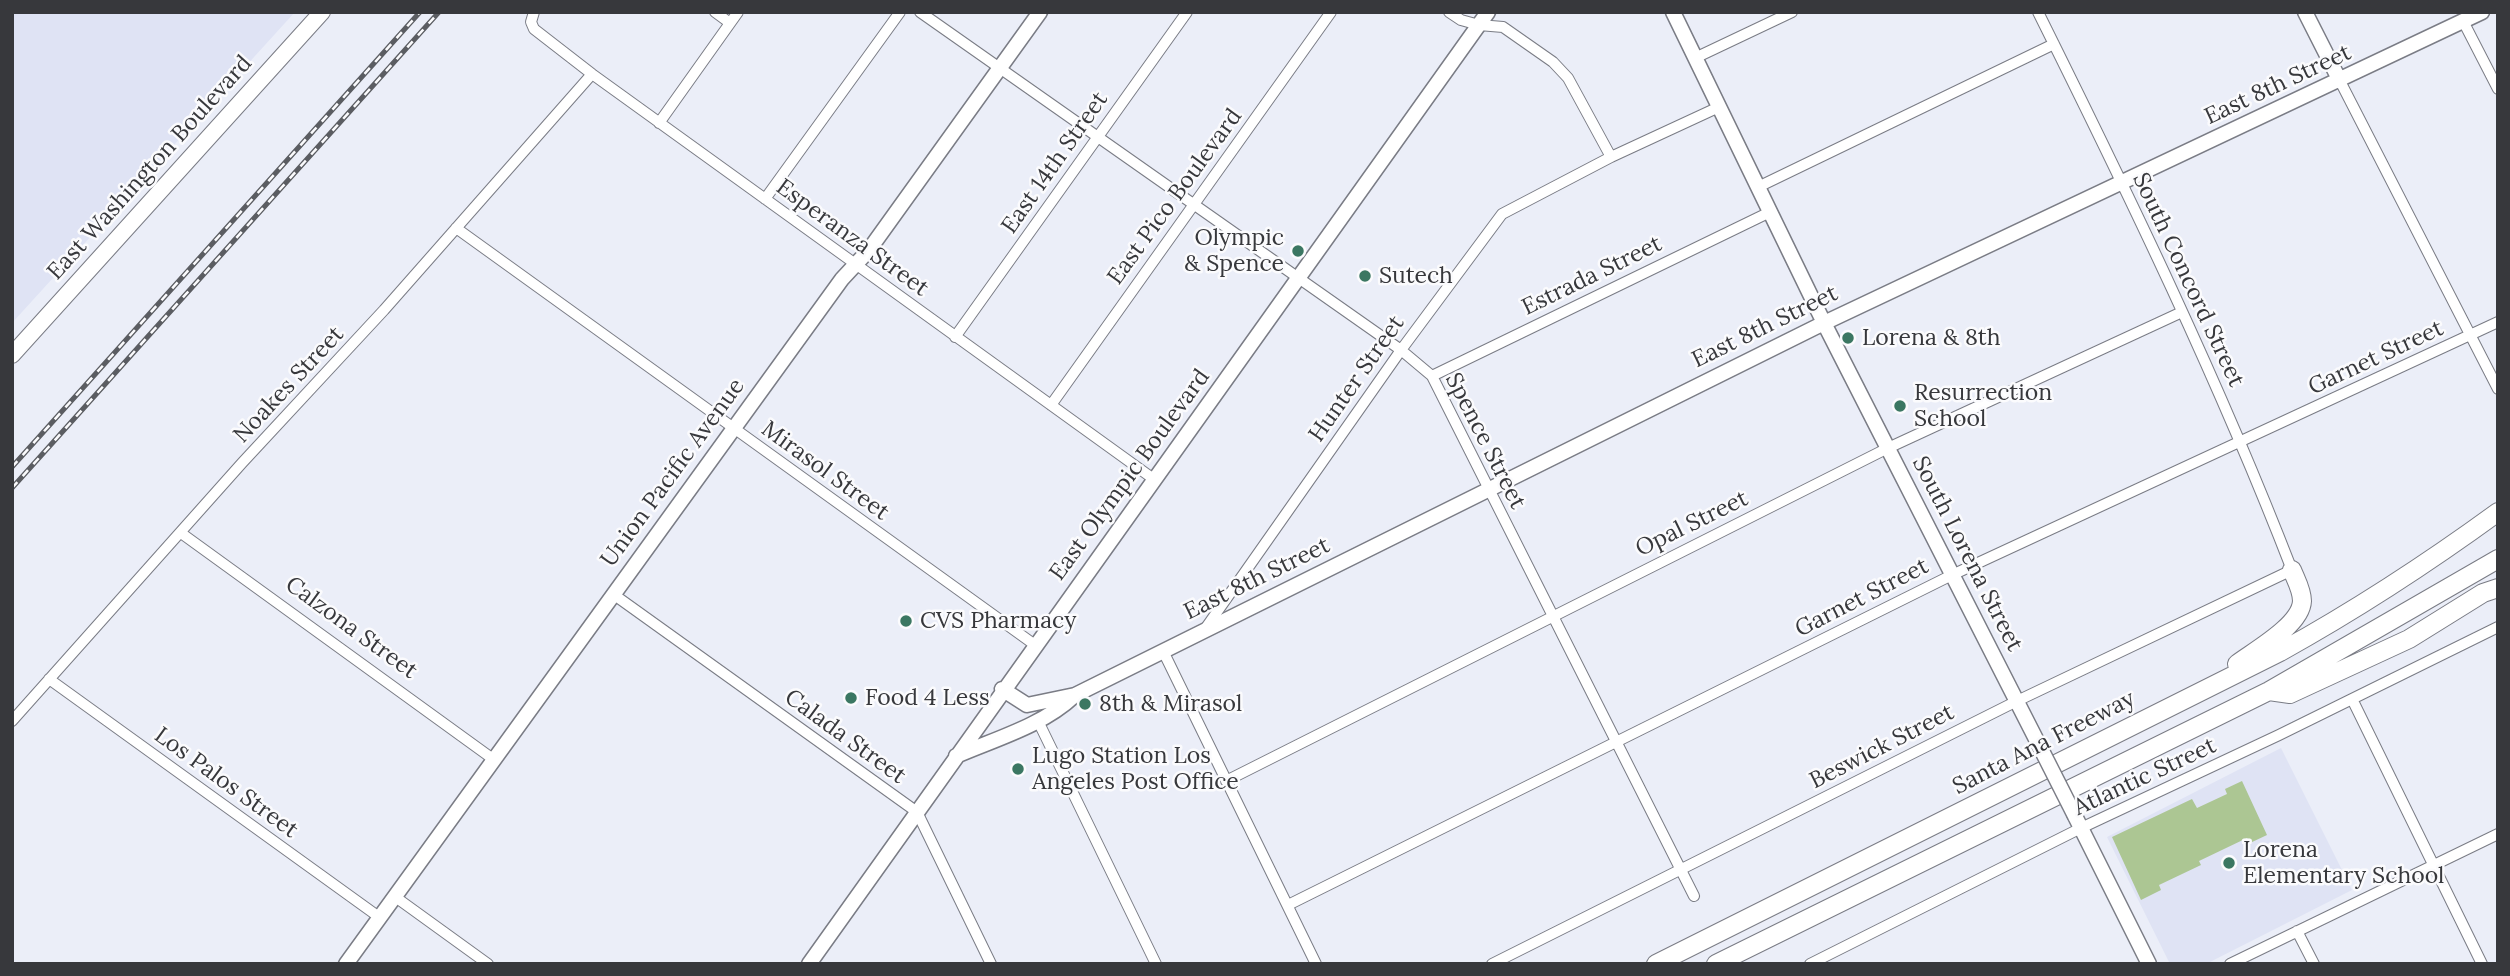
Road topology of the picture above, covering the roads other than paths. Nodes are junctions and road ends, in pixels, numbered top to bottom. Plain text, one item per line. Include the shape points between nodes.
1 (322, 12) edge
2 (715, 12) edge
3 (738, 12) edge
4 (900, 12) edge
5 (920, 12) edge
6 (1040, 12) edge
7 (1187, 12) edge
8 (1331, 12) edge
9 (1449, 12) edge
10 (1488, 12) edge
11 (1673, 12) edge
12 (1792, 12) edge
13 (2038, 12) edge
14 (2305, 12) edge
15 (2482, 12) edge
16 (533, 17) edge
17 (2463, 21) junction
18 (730, 23) junction
19 (1479, 25) junction
20 (2054, 44) junction
21 (1695, 58) junction
22 (1001, 68) junction
23 (592, 74) junction
24 (2340, 81) junction
25 (2498, 89) edge
26 (1719, 107) junction
27 (659, 123) junction
28 (1098, 136) junction
29 (1611, 157) junction
30 (2122, 183) junction
31 (1758, 187) junction
32 (765, 200) junction
33 (1194, 204) junction
34 (1770, 212) junction
35 (456, 228) junction
36 (856, 264) junction
37 (1298, 278) junction
38 (2182, 313) junction
39 (2498, 322) edge
40 (1824, 323) junction
41 (2470, 335) junction
42 (955, 337) junction
43 (1401, 350) junction
44 (12, 355) edge
45 (1432, 376) junction
46 (2498, 389) edge
47 (1051, 405) junction
48 (733, 428) junction
49 (2241, 441) junction
50 (1888, 448) junction
51 (1154, 480) junction
52 (1489, 490) junction
53 (2498, 512) edge
54 (2498, 523) edge
55 (181, 533) junction
56 (2445, 550) junction
57 (2498, 552) edge
58 (2498, 559) edge
59 (2292, 570) junction
60 (2480, 570) junction
61 (1952, 575) junction
62 (2498, 588) edge
63 (613, 594) junction
64 (1553, 615) junction
65 (2498, 627) edge
66 (1205, 630) junction
67 (1035, 645) junction
68 (1163, 651) junction
69 (49, 679) junction
70 (1002, 689) junction
71 (2269, 691) junction
72 (1075, 695) junction
73 (2194, 695) junction
74 (2352, 699) junction
75 (2017, 701) junction
76 (12, 721) edge
77 (1038, 721) junction
78 (1615, 744) junction
79 (956, 756) junction
80 (493, 759) junction
81 (1226, 781) junction
82 (917, 812) junction
83 (2078, 822) junction
84 (2498, 834) edge
85 (2433, 865) junction
86 (1679, 871) junction
87 (1694, 896) dead end
88 (394, 897) junction
89 (1287, 905) junction
90 (379, 917) junction
91 (2297, 931) junction
92 (816, 960) edge
93 (346, 964) edge
94 (488, 964) edge
95 (991, 964) edge
96 (1156, 964) edge
97 (1316, 964) edge
98 (1492, 964) edge
99 (1656, 964) edge
100 (1716, 964) edge
101 (1810, 964) edge
102 (2149, 964) edge
103 (2230, 964) edge
104 (2314, 964) edge
105 (2482, 964) edge

1 - 44 main road, East Washington Boulevard
2 - 18 street
3 - 18 street
4 - 32 street
5 - 22 street, Spence Street
6 - 22 main road, Union Pacific Avenue
7 - 28 street, East 14th Street
8 - 33 street, East Pico Boulevard
9 - 19 street
10 - 19 main road, East Olympic Boulevard
11 - 21 main road, South Lorena Street
12 - 21 street
13 - 20 street, South Concord Street
14 - 24 main road
15 - 17 main road, East 8th Street
16 - 23 street, Esperanza Street via 540,35
17 - 24 main road, East 8th Street
17 - 25 street
18 - 27 street
19 - 29 street via 1503,27 1568,78
19 - 37 main road, East Olympic Boulevard
20 - 30 street, South Concord Street
20 - 31 street
21 - 26 main road, South Lorena Street
22 - 28 street, Spence Street
22 - 36 main road, Union Pacific Avenue
23 - 27 street, Esperanza Street
23 - 35 street, Noakes Street
24 - 30 main road, East 8th Street
24 - 41 street
26 - 29 street, Hunter Street
26 - 31 main road, South Lorena Street
27 - 32 street, Esperanza Street
28 - 33 street, Spence Street
28 - 42 street, East 14th Street
29 - 43 street, Hunter Street via 1502,214
30 - 38 street, South Concord Street
30 - 40 main road, East 8th Street
31 - 34 main road, South Lorena Street
32 - 36 street, Esperanza Street
33 - 37 street, Spence Street
33 - 47 street, East Pico Boulevard
34 - 40 main road, South Lorena Street
34 - 45 street, Estrada Street
35 - 48 street, Mirasol Street
35 - 55 street, Noakes Street
36 - 42 street, Esperanza Street
36 - 48 main road, Union Pacific Avenue
37 - 43 street, Spence Street
37 - 51 main road, East Olympic Boulevard
38 - 49 street, South Concord Street
38 - 50 street, Opal Street
39 - 41 street, Garnet Street
40 - 50 main road, South Lorena Street
40 - 52 main road, East 8th Street
41 - 46 street
41 - 49 street, Garnet Street
42 - 47 street, Esperanza Street
43 - 45 street, Spence Street
43 - 66 street, Hunter Street
45 - 52 street, Spence Street
47 - 51 street, Esperanza Street
48 - 63 main road, Union Pacific Avenue
48 - 67 street, Mirasol Street
49 - 59 street, South Concord Street
49 - 61 street, Garnet Street
50 - 61 main road, South Lorena Street
50 - 64 street, Opal Street
51 - 67 main road, East Olympic Boulevard
52 - 64 street, Spence Street
52 - 66 main road, East 8th Street
53 - 56 highway
54 - 56 highway
55 - 69 street, Noakes Street
55 - 80 street, Calzona Street
56 - 73 highway, Santa Ana Freeway via 2328,626
57 - 60 highway
58 - 60 highway
59 - 73 highway via 2302,597 2293,621
59 - 75 street, Beswick Street
60 - 71 highway
61 - 75 main road, South Lorena Street
61 - 78 street, Garnet Street
62 - 71 highway via 2489,589 2409,639 2290,694
63 - 80 main road, Union Pacific Avenue
63 - 82 street, Calada Street
64 - 78 street, Spence Street
64 - 81 street, Opal Street
65 - 74 street, Atlantic Street
66 - 68 main road, East 8th Street
67 - 70 main road, East Olympic Boulevard
68 - 72 main road, East 8th Street
68 - 81 street
69 - 76 street, Noakes Street
69 - 90 street, Los Palos Street
70 - 72 main road, East 8th Street via 1027,705
70 - 79 main road, East Olympic Boulevard
71 - 100 highway
72 - 77 main road, East 8th Street
73 - 99 highway, Santa Ana Freeway
74 - 83 street, Atlantic Street
74 - 85 street
75 - 83 main road, South Lorena Street, bridge
75 - 86 street, Beswick Street
77 - 79 main road, East 8th Street
77 - 96 street
78 - 86 street, Spence Street
78 - 89 street, Garnet Street
79 - 82 main road, East Olympic Boulevard
80 - 88 main road, Union Pacific Avenue
81 - 89 street
82 - 92 main road, East Olympic Boulevard
82 - 95 street, Calada Street
83 - 101 street, Atlantic Street
83 - 102 main road, South Lorena Street
84 - 85 street
85 - 91 street
85 - 105 street
86 - 87 street, Spence Street
86 - 98 street, Beswick Street
88 - 90 main road, Union Pacific Avenue
88 - 94 street
89 - 97 street
90 - 93 main road, Union Pacific Avenue
91 - 103 street
91 - 104 street

